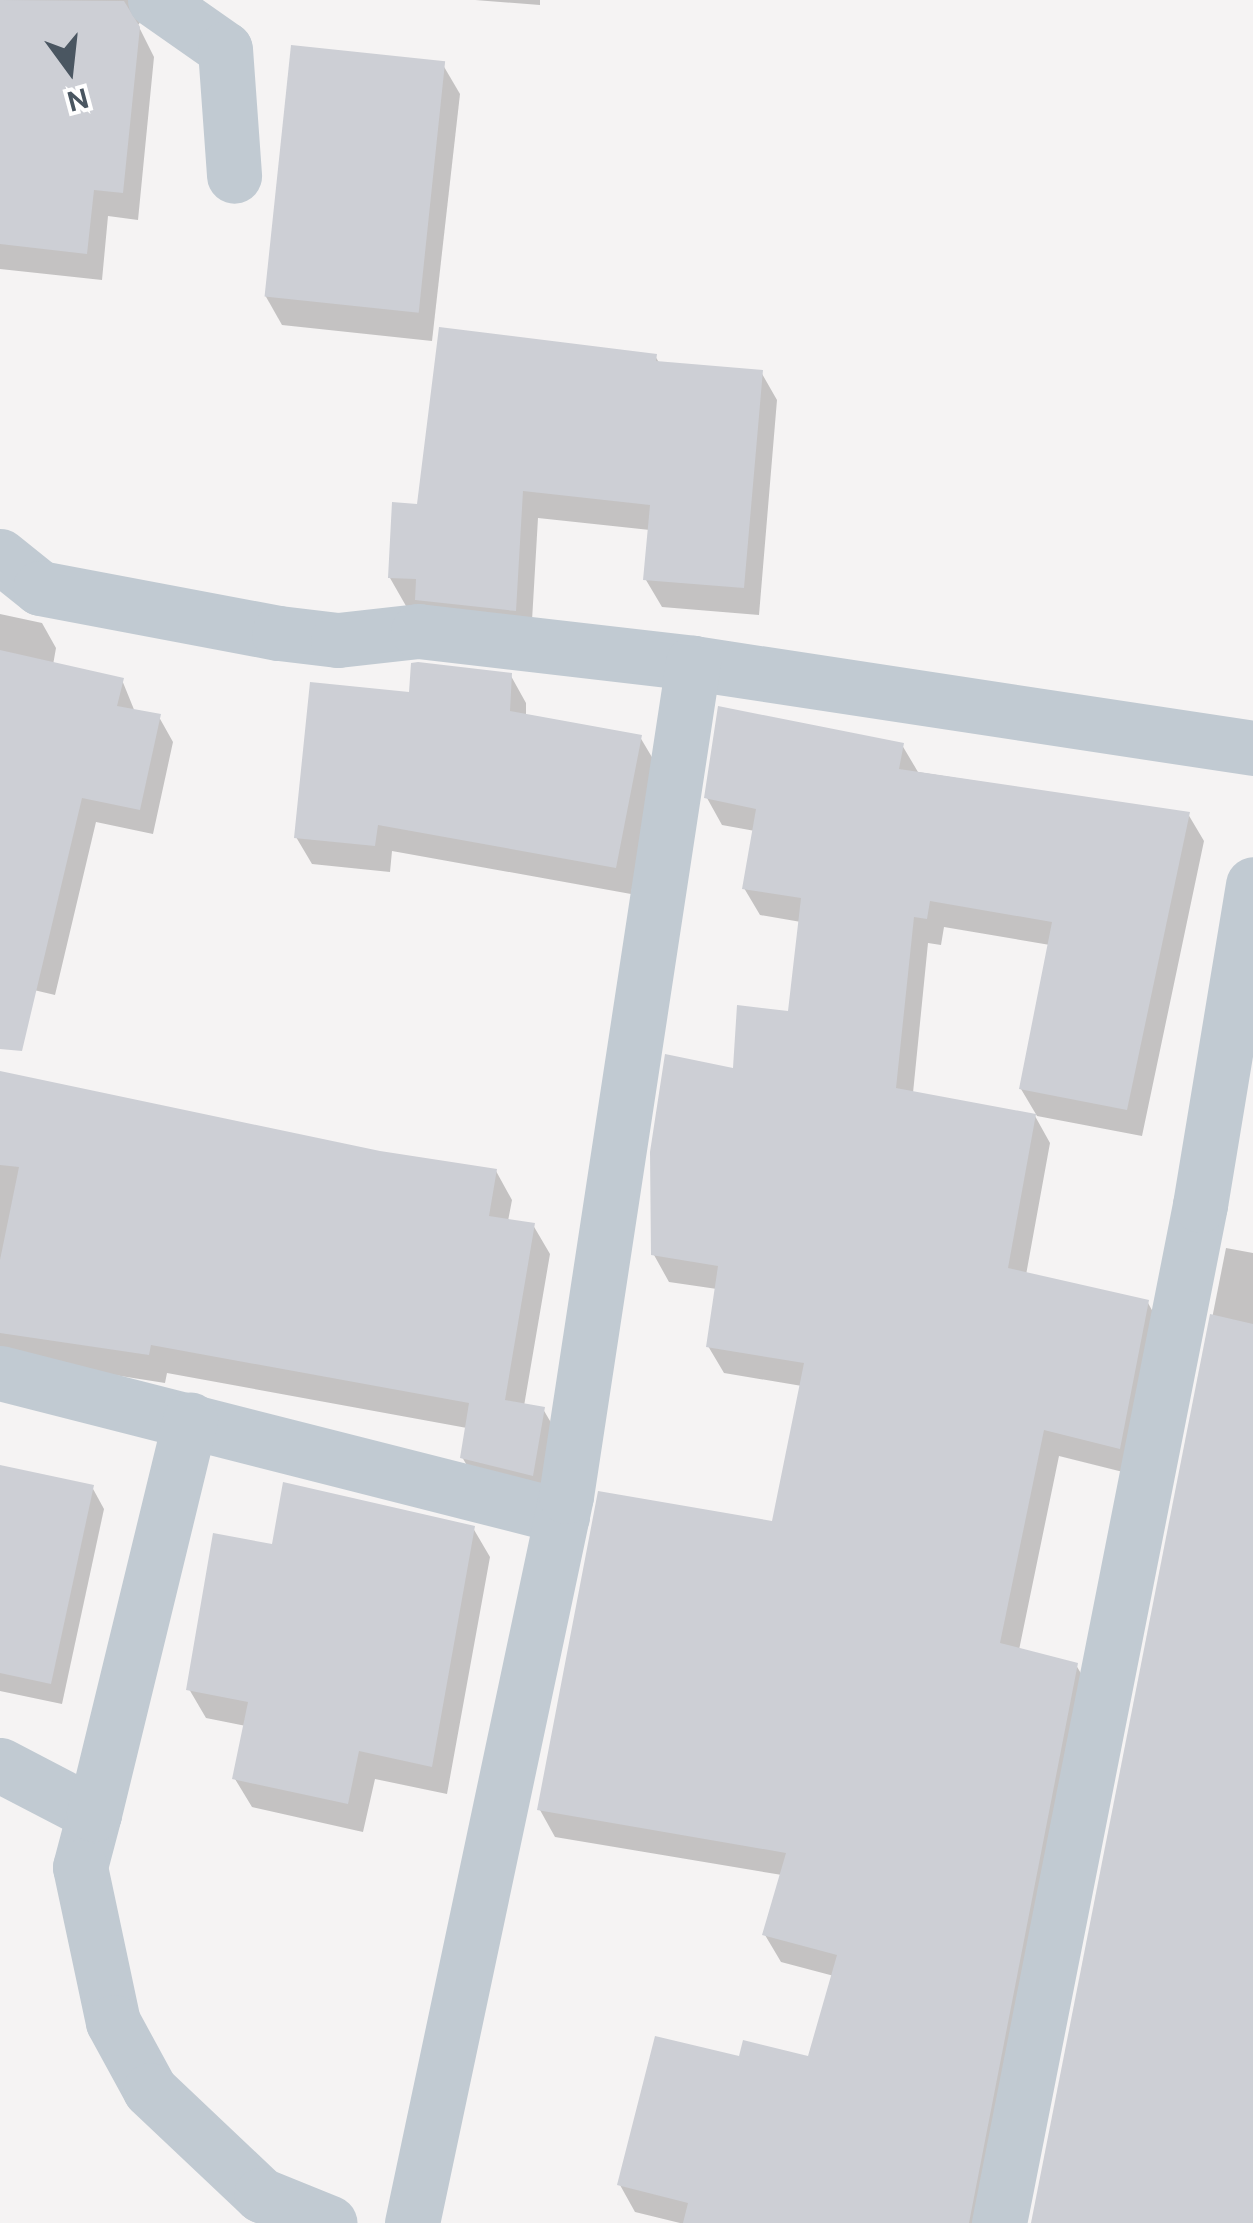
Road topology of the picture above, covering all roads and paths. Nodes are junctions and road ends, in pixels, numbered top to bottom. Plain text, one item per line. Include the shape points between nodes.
1 (155, 0) edge
2 (234, 176) dead end
3 (0, 556) edge
4 (694, 663) junction
5 (1253, 748) edge
6 (1253, 884) edge
7 (0, 1373) edge
8 (190, 1420) junction
9 (562, 1516) junction
10 (0, 1765) edge
11 (94, 1814) junction
12 (330, 2223) edge
13 (412, 2223) edge
14 (999, 2223) edge

1 - 2 street via 225,48
3 - 4 street via 40,588 279,633 338,640 418,631
4 - 5 street
4 - 9 street
6 - 14 street via 1200,1205
7 - 8 street
8 - 9 street
8 - 11 street
9 - 13 street
10 - 11 street
11 - 12 street via 80,1867 113,2022 150,2090 261,2195

